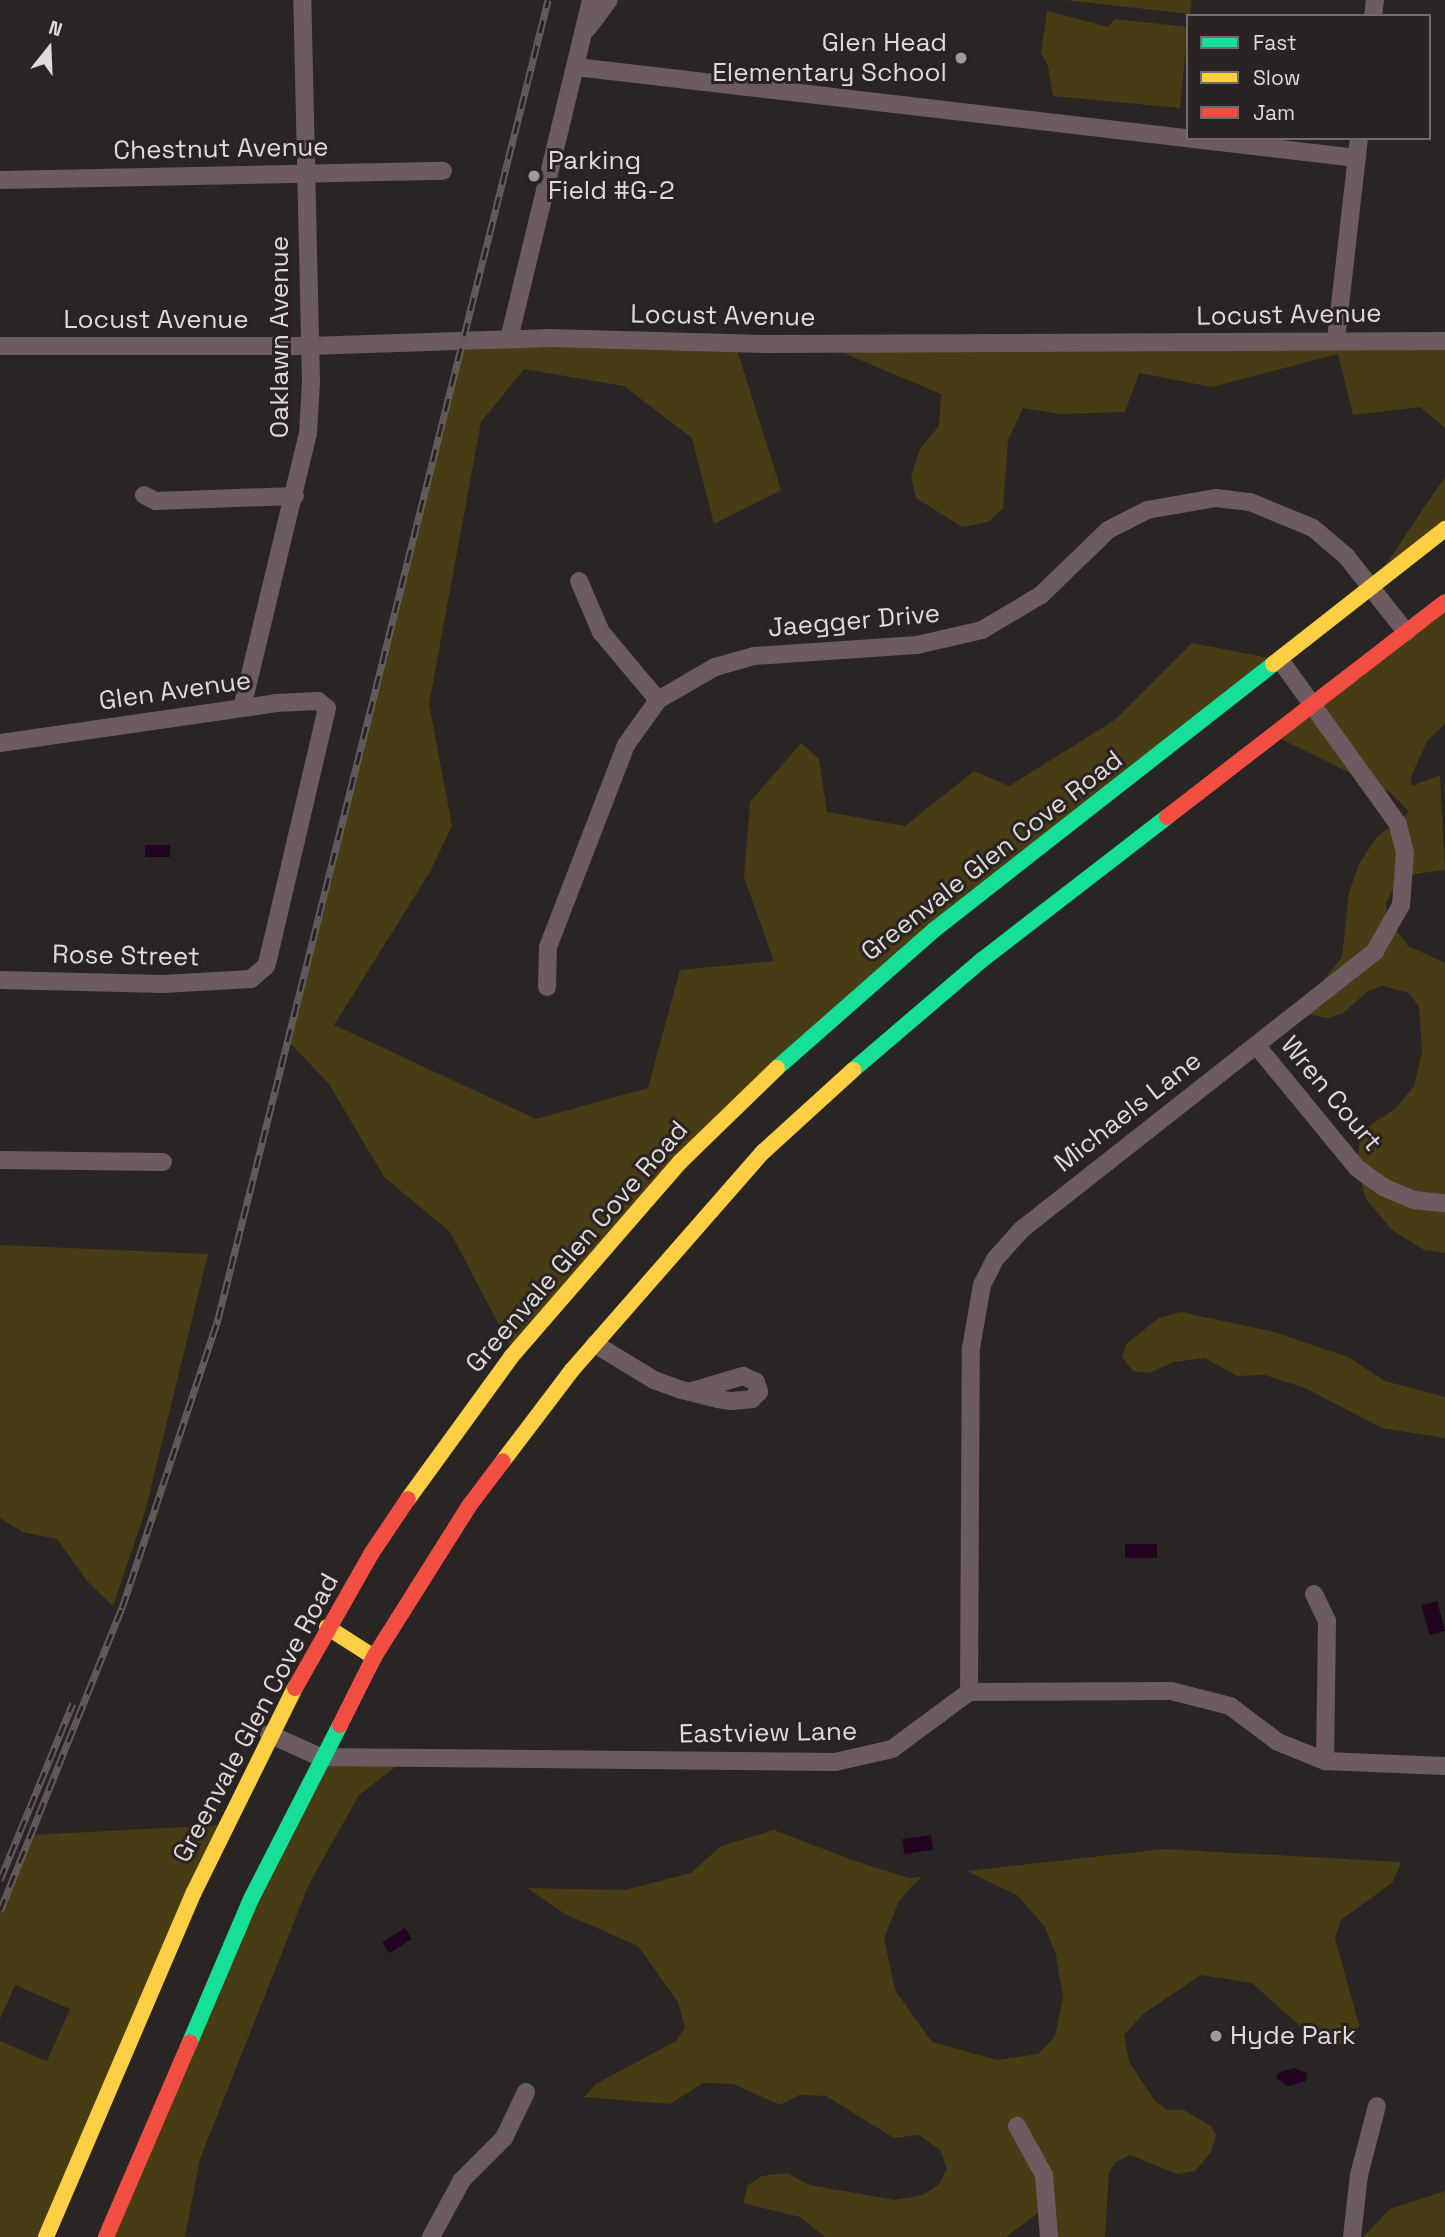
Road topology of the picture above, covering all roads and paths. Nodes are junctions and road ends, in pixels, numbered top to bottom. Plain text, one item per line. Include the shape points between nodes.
1 (302, 0) edge
2 (591, 0) edge
3 (609, 0) edge
4 (583, 34) junction
5 (576, 67) junction
6 (1186, 138) edge
7 (1203, 140) edge
8 (1359, 140) edge
9 (1357, 158) junction
10 (443, 171) dead end
11 (306, 174) junction
12 (0, 180) edge
13 (509, 338) junction
14 (1336, 340) junction
15 (1445, 341) edge
16 (0, 346) edge
17 (309, 346) junction
18 (144, 495) dead end
19 (295, 496) junction
20 (1445, 529) edge
21 (579, 581) dead end
22 (1371, 587) junction
23 (1445, 602) edge
24 (1406, 632) junction
25 (1280, 660) junction
26 (658, 700) junction
27 (1314, 705) junction
28 (242, 708) junction
29 (0, 743) edge
30 (251, 979) joint
31 (0, 980) edge
32 (547, 987) dead end
33 (1256, 1045) junction
34 (0, 1160) edge
35 (163, 1162) dead end
36 (1445, 1203) edge
37 (595, 1343) junction
38 (690, 1392) dead end
39 (1314, 1594) dead end
40 (327, 1627) junction
41 (374, 1657) junction
42 (969, 1692) junction
43 (269, 1734) junction
44 (320, 1758) junction
45 (1325, 1761) junction
46 (1445, 1766) edge
47 (526, 2092) dead end
48 (1377, 2106) dead end
49 (1017, 2126) dead end
50 (46, 2237) edge
51 (106, 2237) edge
52 (430, 2237) edge
53 (1049, 2237) edge
54 (1352, 2237) edge

1 - 11 street, Oaklawn Avenue
2 - 4 street
3 - 4 street
4 - 5 street
5 - 6 street
5 - 13 street
7 - 9 street
8 - 9 street
9 - 14 street
10 - 11 street, Chestnut Avenue
11 - 12 street, Chestnut Avenue
11 - 17 street, Oaklawn Avenue
13 - 14 street, Locust Avenue via 822,344
13 - 17 street, Locust Avenue
14 - 15 street, Locust Avenue
16 - 17 street, Locust Avenue
17 - 19 street, Oaklawn Avenue via 308,434
18 - 19 street via 156,501
19 - 28 street, Oaklawn Avenue
20 - 22 main road, Greenvale Glen Cove Road
21 - 26 street via 601,632
22 - 24 street, Jaegger Drive
22 - 25 main road, Greenvale Glen Cove Road
22 - 26 street, Jaegger Drive via 1331,541 1285,513 1250,502 1186,500 1147,510 1108,530 1041,595 982,630 917,645 754,656 715,667
23 - 24 main road
24 - 27 main road
25 - 27 street, Michaels Lane
25 - 40 main road, Greenvale Glen Cove Road via 934,930 822,1023 736,1105 579,1275 511,1357 411,1492
26 - 32 street, Jaegger Drive via 626,745 596,815 548,947
27 - 33 street, Michaels Lane via 1398,824 1405,853 1405,892 1394,925 1375,951
27 - 37 main road via 982,960 821,1098 763,1152
28 - 29 street, Glen Avenue
28 - 30 street, Glen Avenue via 318,701 327,708 269,956 266,966
30 - 31 street, Rose Street via 163,984
33 - 36 street, Wren Court via 1357,1168 1383,1187 1414,1200
33 - 42 street, Michaels Lane via 1021,1230 996,1258 982,1285 971,1348
34 - 35 street
37 - 38 street via 654,1380
37 - 41 main road via 469,1506
39 - 45 street via 1325,1608 1327,1621
40 - 41 main road
40 - 43 main road, Greenvale Glen Cove Road
41 - 44 main road
42 - 44 street, Eastview Lane via 892,1749 865,1759
42 - 45 street via 1199,1695 1230,1706 1297,1753
43 - 44 street, Eastview Lane
43 - 50 main road, Greenvale Glen Cove Road via 199,1880
44 - 51 main road via 251,1899
45 - 46 street
47 - 52 street via 504,2138 462,2180
48 - 54 street via 1359,2175
49 - 53 street via 1044,2175

